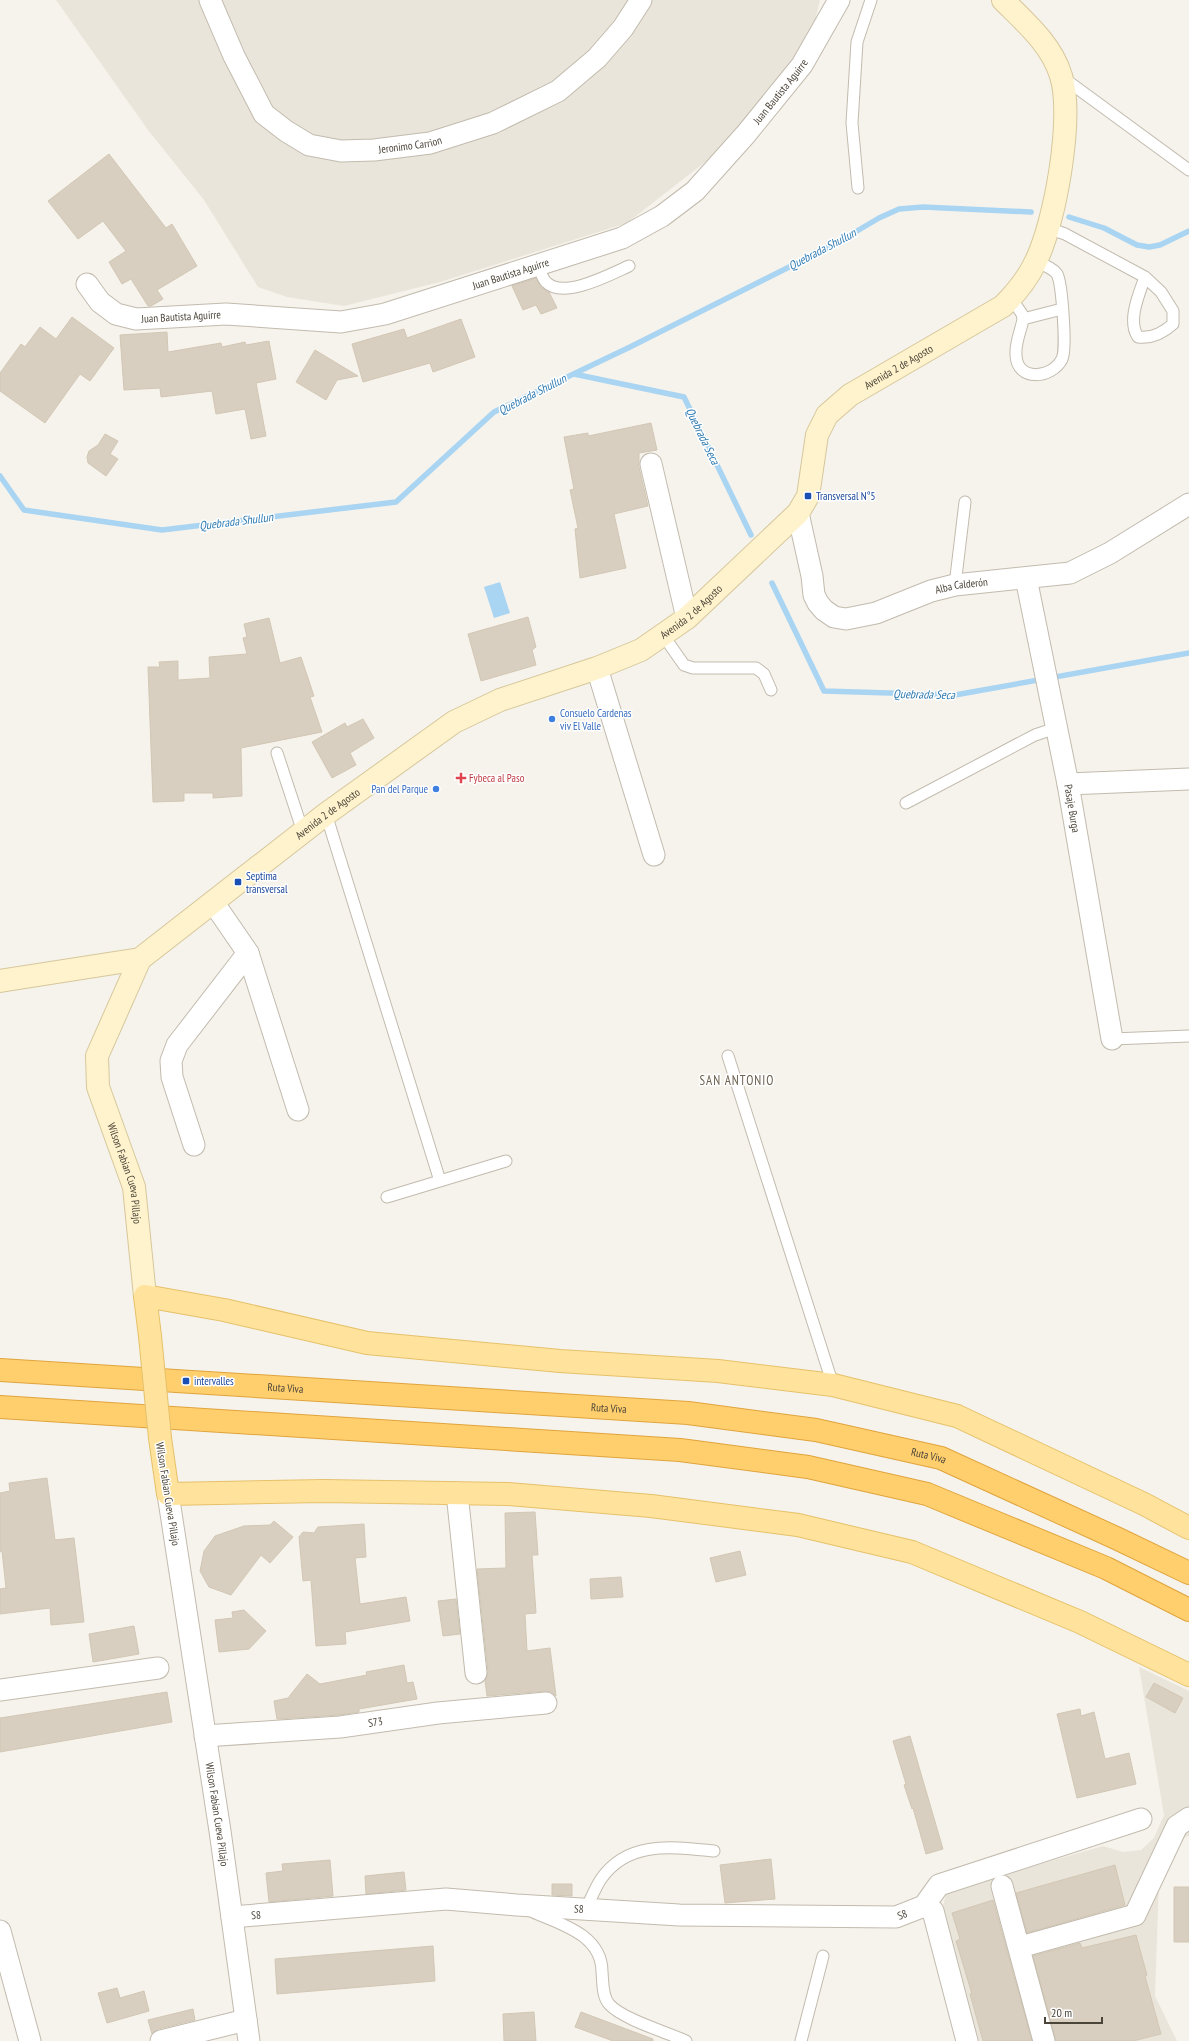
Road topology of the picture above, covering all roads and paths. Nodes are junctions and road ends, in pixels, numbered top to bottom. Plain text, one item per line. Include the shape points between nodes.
1 (210, 0) edge
2 (641, 0) edge
3 (839, 0) edge
4 (870, 0) edge
5 (1003, 0) edge
6 (1062, 76) junction
7 (1189, 170) edge
8 (858, 188) dead end
9 (1048, 228) junction
10 (1036, 262) junction
11 (538, 265) junction
12 (629, 266) dead end
13 (1145, 277) junction
14 (87, 284) dead end
15 (1011, 298) junction
16 (1062, 309) junction
17 (1023, 319) junction
18 (651, 464) dead end
19 (965, 502) dead end
20 (1189, 504) edge
21 (798, 513) junction
22 (1026, 578) junction
23 (955, 585) junction
24 (688, 618) junction
25 (663, 635) junction
26 (597, 668) junction
27 (771, 690) dead end
28 (1056, 728) junction
29 (277, 753) dead end
30 (1189, 779) edge
31 (1068, 784) junction
32 (906, 803) dead end
33 (326, 814) junction
34 (303, 832) junction
35 (654, 855) dead end
36 (212, 902) junction
37 (248, 953) junction
38 (140, 959) junction
39 (0, 982) edge
40 (1189, 1036) edge
41 (1112, 1039) joint
42 (728, 1056) dead end
43 (298, 1110) dead end
44 (194, 1145) dead end
45 (506, 1161) dead end
46 (440, 1181) junction
47 (387, 1197) dead end
48 (145, 1296) junction
49 (0, 1370) edge
50 (833, 1385) junction
51 (0, 1407) edge
52 (168, 1494) junction
53 (457, 1494) junction
54 (1189, 1528) edge
55 (1189, 1573) edge
56 (1189, 1610) edge
57 (158, 1668) dead end
58 (476, 1673) dead end
59 (1189, 1674) edge
60 (0, 1690) edge
61 (546, 1703) dead end
62 (205, 1736) junction
63 (1189, 1818) edge
64 (1141, 1819) dead end
65 (714, 1851) dead end
66 (1002, 1886) dead end
67 (518, 1906) junction
68 (924, 1906) junction
69 (586, 1909) junction
70 (232, 1917) junction
71 (0, 1931) edge
72 (1020, 1947) junction
73 (823, 1956) dead end
74 (5, 1968) edge
75 (246, 2020) junction
76 (30, 2041) edge
77 (161, 2041) edge
78 (249, 2041) edge
79 (686, 2041) edge
80 (801, 2041) edge
81 (966, 2041) edge
82 (1044, 2041) edge

1 - 2 street, Jeronimo Carrion via 234,56 264,114 309,145 341,151 430,143 493,123 558,91 597,58 623,28
3 - 11 street, Juan Bautista Aguirre via 802,65 695,191 662,216 622,238
4 - 8 lane via 858,42 852,123
5 - 6 main road, Avenida 2 de Agosto via 1052,53
6 - 7 lane
6 - 9 main road, Avenida 2 de Agosto via 1065,108 1062,148 1057,195
9 - 10 main road, Avenida 2 de Agosto
9 - 13 lane via 1065,234
10 - 15 main road, Avenida 2 de Agosto
10 - 16 lane via 1050,268 1057,275
11 - 12 lane via 546,282 554,287 568,288
11 - 14 street, Juan Bautista Aguirre via 385,314 341,322 226,314 136,319 116,314 100,302
13 - 13 lane via 1161,292 1173,312 1173,324 1164,332 1148,338 1138,337 1134,331 1134,316
15 - 17 lane
15 - 21 main road, Avenida 2 de Agosto via 1003,306 850,395 827,415 817,435 808,496
16 - 17 lane
16 - 17 lane via 1065,342 1063,358 1057,368 1037,376 1025,373 1018,364 1016,355
18 - 24 street
19 - 23 lane
20 - 22 street, Alba Calderón via 1082,568 1057,576
21 - 23 street, Alba Calderón via 814,595 824,610 834,617 846,619 876,613 931,591
21 - 24 main road, Avenida 2 de Agosto
22 - 23 street, Alba Calderón
22 - 28 street, Pasaje Burga
24 - 25 main road, Avenida 2 de Agosto
25 - 26 main road, Avenida 2 de Agosto via 641,650
25 - 27 lane via 684,666 756,668 764,674
26 - 33 main road, Avenida 2 de Agosto via 500,700 454,722
26 - 35 street
28 - 31 street, Pasaje Burga
28 - 32 lane via 1035,735
29 - 34 lane
30 - 31 street
31 - 41 street, Pasaje Burga
33 - 34 main road, Avenida 2 de Agosto
33 - 46 lane
34 - 36 main road, Avenida 2 de Agosto
36 - 37 street
36 - 38 main road, Avenida 2 de Agosto
37 - 43 street
37 - 44 street via 177,1045 171,1060 172,1077
38 - 39 main road, Avenida 2 de Agosto
38 - 48 main road, Wilson Fabian Cueva Pillajo via 97,1056 98,1087 134,1187
40 - 41 lane
42 - 50 lane
45 - 46 lane
46 - 47 lane
48 - 50 main road via 224,1310 367,1343 560,1361 718,1371
48 - 52 main road, Wilson Fabian Cueva Pillajo, bridge
49 - 55 highway, Ruta Viva via 688,1413 816,1430 941,1458
50 - 54 main road via 957,1416 1144,1504
51 - 56 highway via 680,1450 808,1467 927,1494 1106,1568
52 - 53 main road via 324,1491
52 - 62 street, Wilson Fabian Cueva Pillajo
53 - 58 street
53 - 59 main road via 508,1494 651,1506 798,1526 912,1552 1080,1622
57 - 60 street
61 - 62 street, S73 via 438,1713 340,1727
62 - 70 street, Wilson Fabian Cueva Pillajo
63 - 72 street via 1177,1826 1135,1915
64 - 68 street via 940,1885
65 - 69 lane via 661,1847 631,1854 601,1878
66 - 72 street
67 - 69 street, S8
67 - 70 street, S8 via 446,1899
67 - 79 lane via 574,1929 587,1939 599,1954 607,2002 616,2011
68 - 69 street, S8 via 896,1917 679,1916
68 - 81 street via 933,1911
70 - 75 street, Wilson Fabian Cueva Pillajo
71 - 74 street
72 - 82 street
73 - 80 lane
74 - 76 street
75 - 77 street
75 - 78 street, Wilson Fabian Cueva Pillajo

